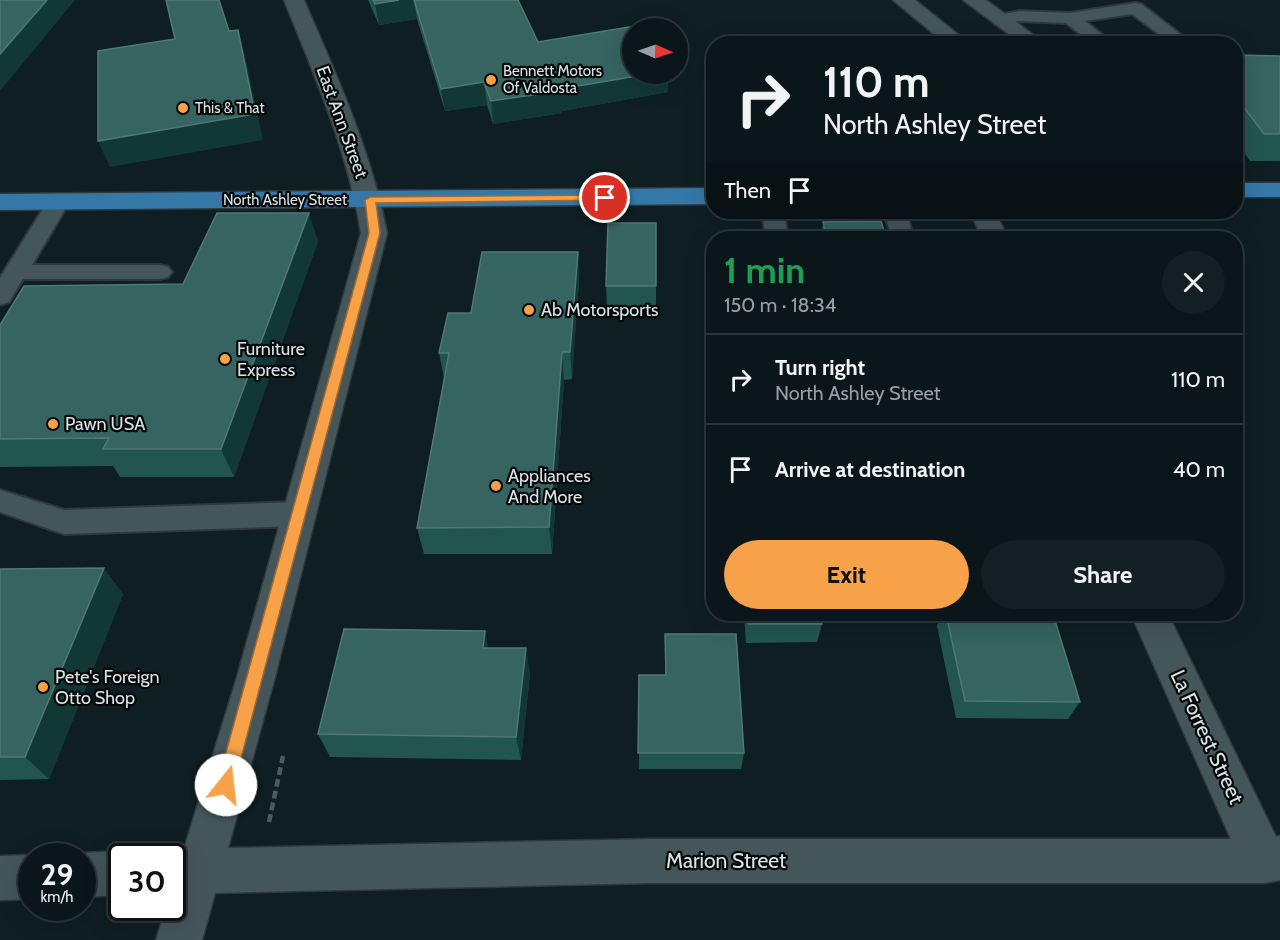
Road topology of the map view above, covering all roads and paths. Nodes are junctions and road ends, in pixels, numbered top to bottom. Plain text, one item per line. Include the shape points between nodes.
1 (294, 0) edge
2 (903, 0) edge
3 (973, 0) edge
4 (1070, 18) junction
5 (1001, 20) junction
6 (950, 36) edge
7 (1024, 36) edge
8 (1095, 36) edge
9 (1173, 36) edge
10 (1243, 187) edge
11 (1280, 190) edge
12 (706, 196) edge
13 (370, 200) junction
14 (59, 201) junction
15 (0, 202) edge
16 (15, 272) junction
17 (159, 272) dead end
18 (0, 297) edge
19 (0, 501) edge
20 (298, 514) junction
21 (1153, 621) edge
22 (1272, 859) edge
23 (187, 871) edge
24 (18, 877) edge
25 (0, 878) edge
26 (179, 940) edge

1 - 13 street, East Ann Street via 348,133
2 - 6 street
3 - 5 street
4 - 5 lane via 1019,16
4 - 8 lane
4 - 9 lane via 1135,8
5 - 7 street
10 - 11 main road
12 - 13 main road, North Ashley Street
13 - 14 main road, North Ashley Street
13 - 20 street, East Ann Street via 374,233
14 - 15 main road, North Ashley Street
14 - 16 lane
16 - 17 lane
16 - 18 lane
19 - 20 lane via 64,522
20 - 23 street, East Ann Street via 256,677
21 - 22 street, La Forrest Street
22 - 23 street, Marion Street via 650,861
23 - 26 street, East Ann Street
24 - 25 street

